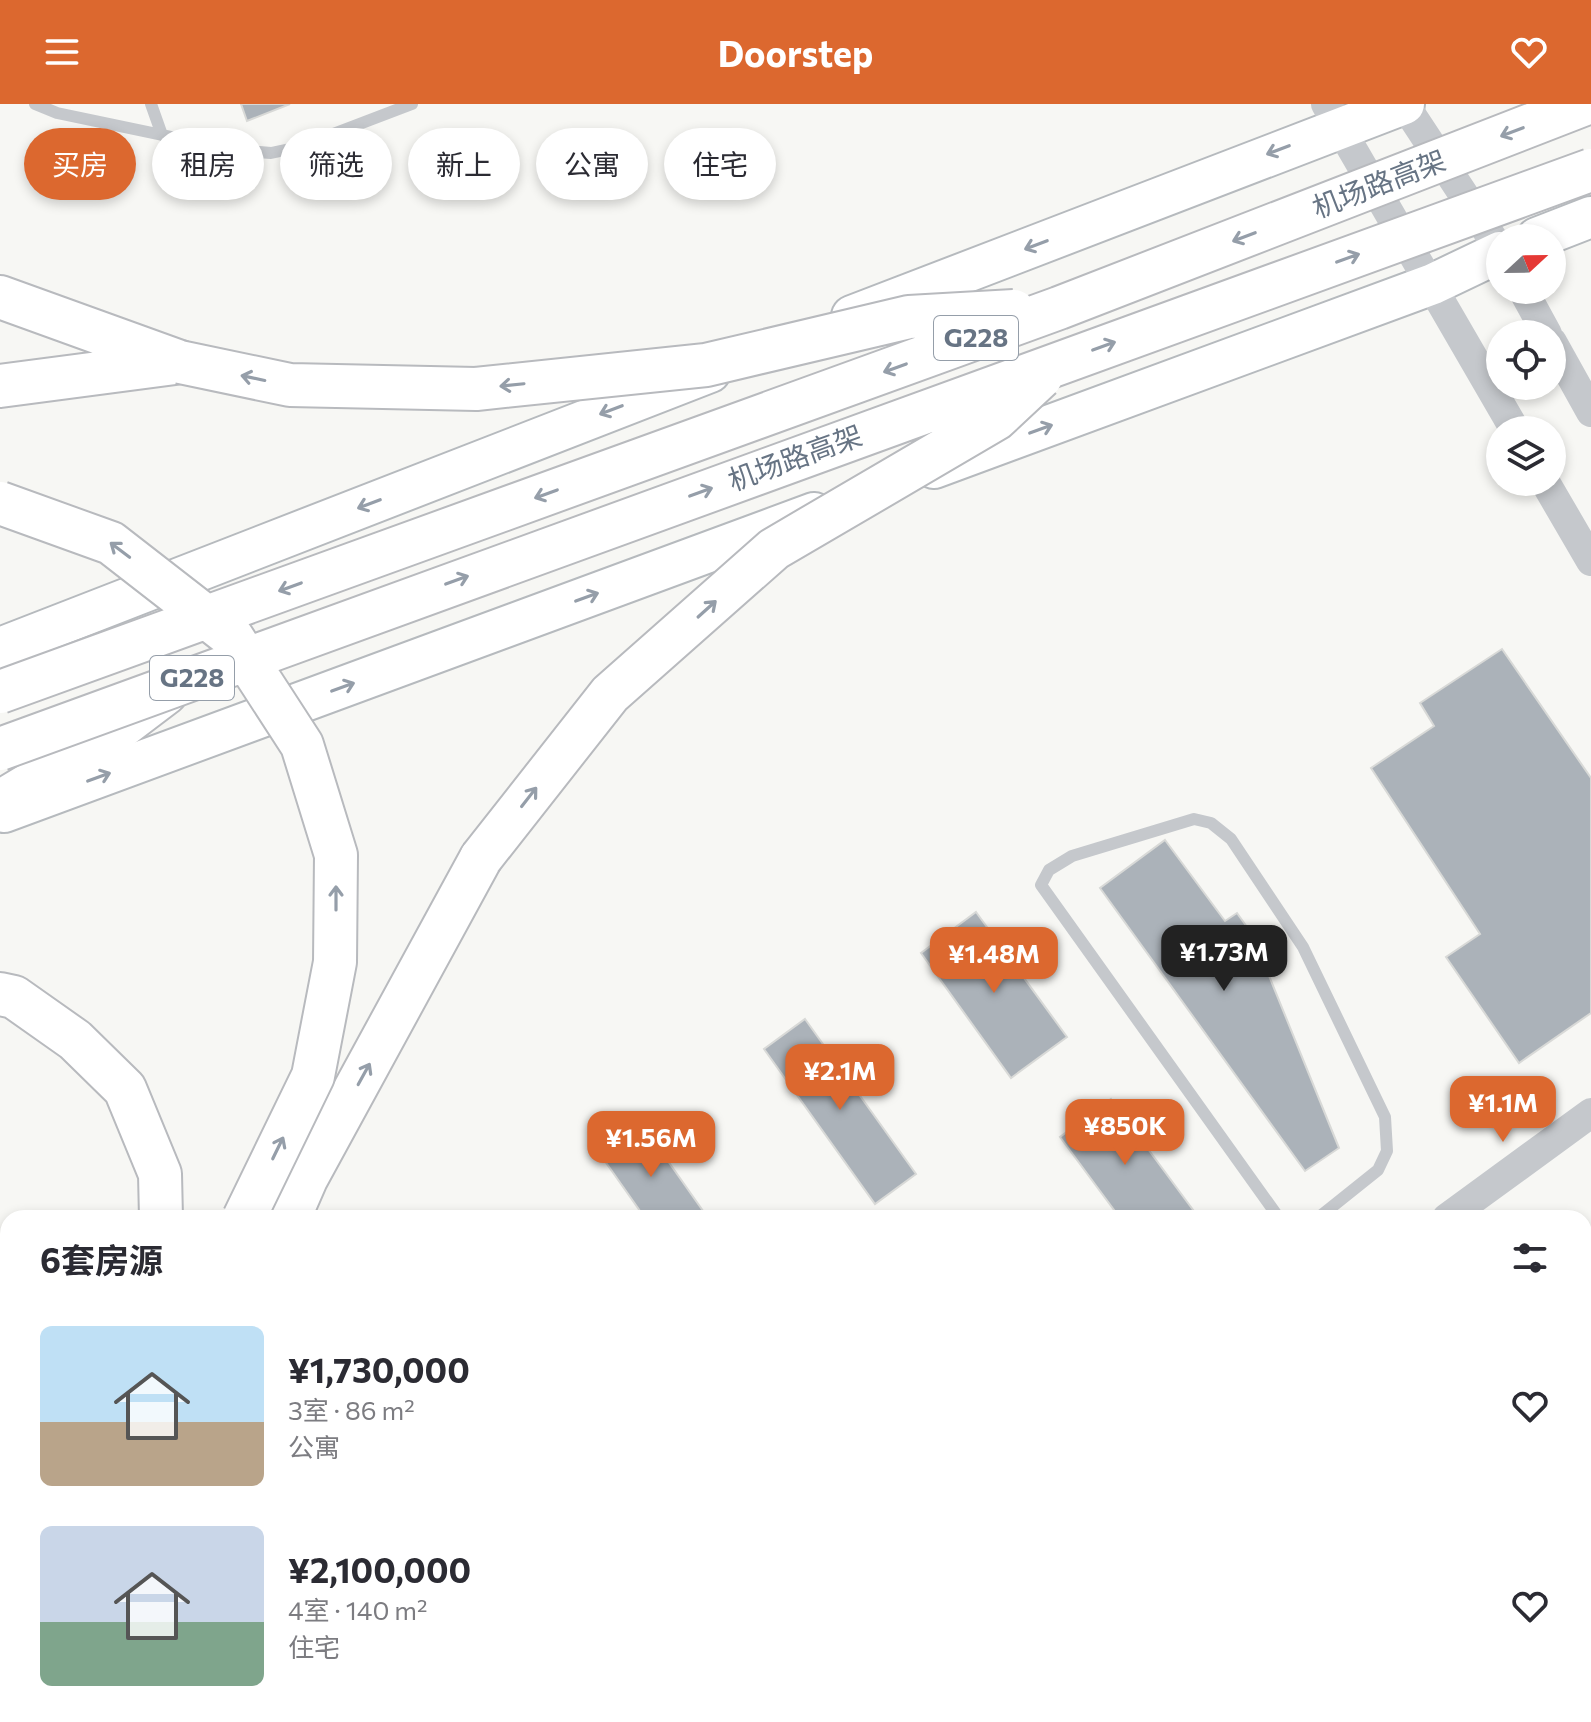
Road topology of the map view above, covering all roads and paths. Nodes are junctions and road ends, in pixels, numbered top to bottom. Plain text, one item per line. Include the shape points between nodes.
1 (35, 104) edge
2 (151, 104) edge
3 (370, 104) edge
4 (412, 104) edge
5 (1404, 104) edge
6 (1585, 104) edge
7 (1333, 115) edge
8 (375, 118) junction
9 (160, 128) edge
10 (152, 133) edge
11 (264, 152) edge
12 (1591, 170) edge
13 (1591, 217) edge
14 (1566, 227) edge
15 (1486, 230) edge
16 (1486, 258) edge
17 (1433, 284) junction
18 (0, 297) edge
19 (1059, 308) junction
20 (180, 362) junction
21 (1056, 363) junction
22 (1566, 367) edge
23 (0, 386) edge
24 (1591, 412) edge
25 (1507, 416) edge
26 (1553, 496) edge
27 (0, 503) edge
28 (1591, 561) edge
29 (0, 648) edge
30 (181, 682) junction
31 (0, 692) edge
32 (0, 749) edge
33 (0, 802) edge
34 (0, 814) edge
35 (0, 994) edge
36 (1591, 1113) edge
37 (161, 1210) edge
38 (248, 1210) edge
39 (292, 1210) edge
40 (1273, 1210) edge
41 (1328, 1210) edge
42 (1458, 1210) edge

1 - 10 lane
2 - 9 lane
3 - 8 lane
4 - 8 lane
5 - 7 main road
5 - 15 street
6 -> 19 highway, 机场路高架 / G228, bridge
7 - 17 street
7 -> 29 main road
8 - 11 lane via 299,147
21 -> 12 highway, 机场路高架 / G228, bridge
13 - 14 main road
16 - 17 main road
17 - 25 street
34 -> 17 main road
18 - 20 highway
19 -> 20 highway, bridge via 909,317 706,365 476,389 290,385
19 -> 31 highway, 机场路高架 / G228, bridge
20 - 23 highway
30 -> 21 highway, 机场路高架 / G228, bridge
39 -> 21 highway, bridge via 481,858 610,694 774,549 996,419
22 - 24 street
26 - 28 street
38 -> 27 highway, bridge via 313,1076 335,962 336,855 302,745 232,637 111,543
30 - 32 highway, 机场路高架 / G228, bridge
30 - 33 highway, bridge via 108,737
35 - 37 highway via 14,997 75,1040 125,1089 160,1174
36 - 42 street
40 - 41 lane via 1041,885 1049,870 1072,856 1194,819 1211,823 1231,839 1303,947 1385,1117 1387,1151 1378,1170

